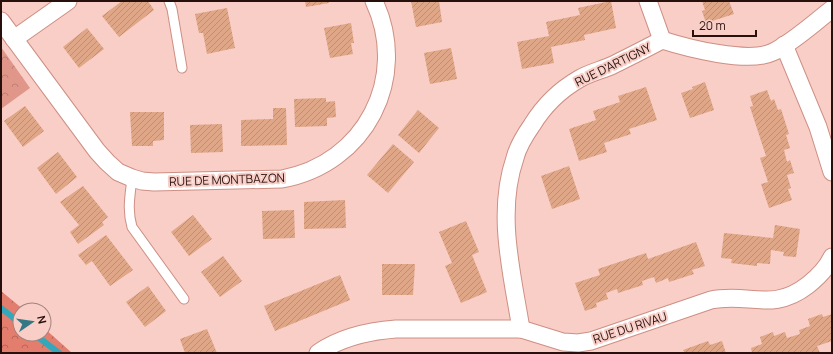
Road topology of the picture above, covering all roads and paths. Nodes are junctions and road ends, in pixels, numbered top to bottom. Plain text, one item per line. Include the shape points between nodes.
1 (68, 1) edge
2 (169, 1) edge
3 (374, 1) edge
4 (648, 1) edge
5 (832, 8) edge
6 (1, 21) edge
7 (14, 39) junction
8 (662, 40) junction
9 (784, 45) junction
10 (182, 68) dead end
11 (832, 172) edge
12 (132, 178) junction
13 (832, 257) edge
14 (184, 299) dead end
15 (520, 329) junction
16 (318, 353) edge

1 - 7 street
2 - 10 lane
3 - 12 street, RUE DE MONTBAZON via 386,41 386,80 375,110 365,127 354,140 327,162 305,173 282,179 154,182
4 - 8 street
5 - 9 street, RUE D'ARTIGNY
6 - 7 street, RUE DE MONTBAZON
7 - 12 street, RUE DE MONTBAZON via 97,151 118,172
8 - 9 street, RUE D'ARTIGNY via 690,48 745,57 772,53
8 - 15 street, RUE D'ARTIGNY via 579,79 555,97 539,114 515,156 506,201 506,229
9 - 11 street via 818,127
12 - 14 lane via 128,206 132,227
13 - 15 street, RUE DU RIVAU via 824,270 812,281 798,292 782,299 768,301 720,298 591,341 578,343 563,342
15 - 16 street, RUE DU RIVAU via 380,330 328,346

